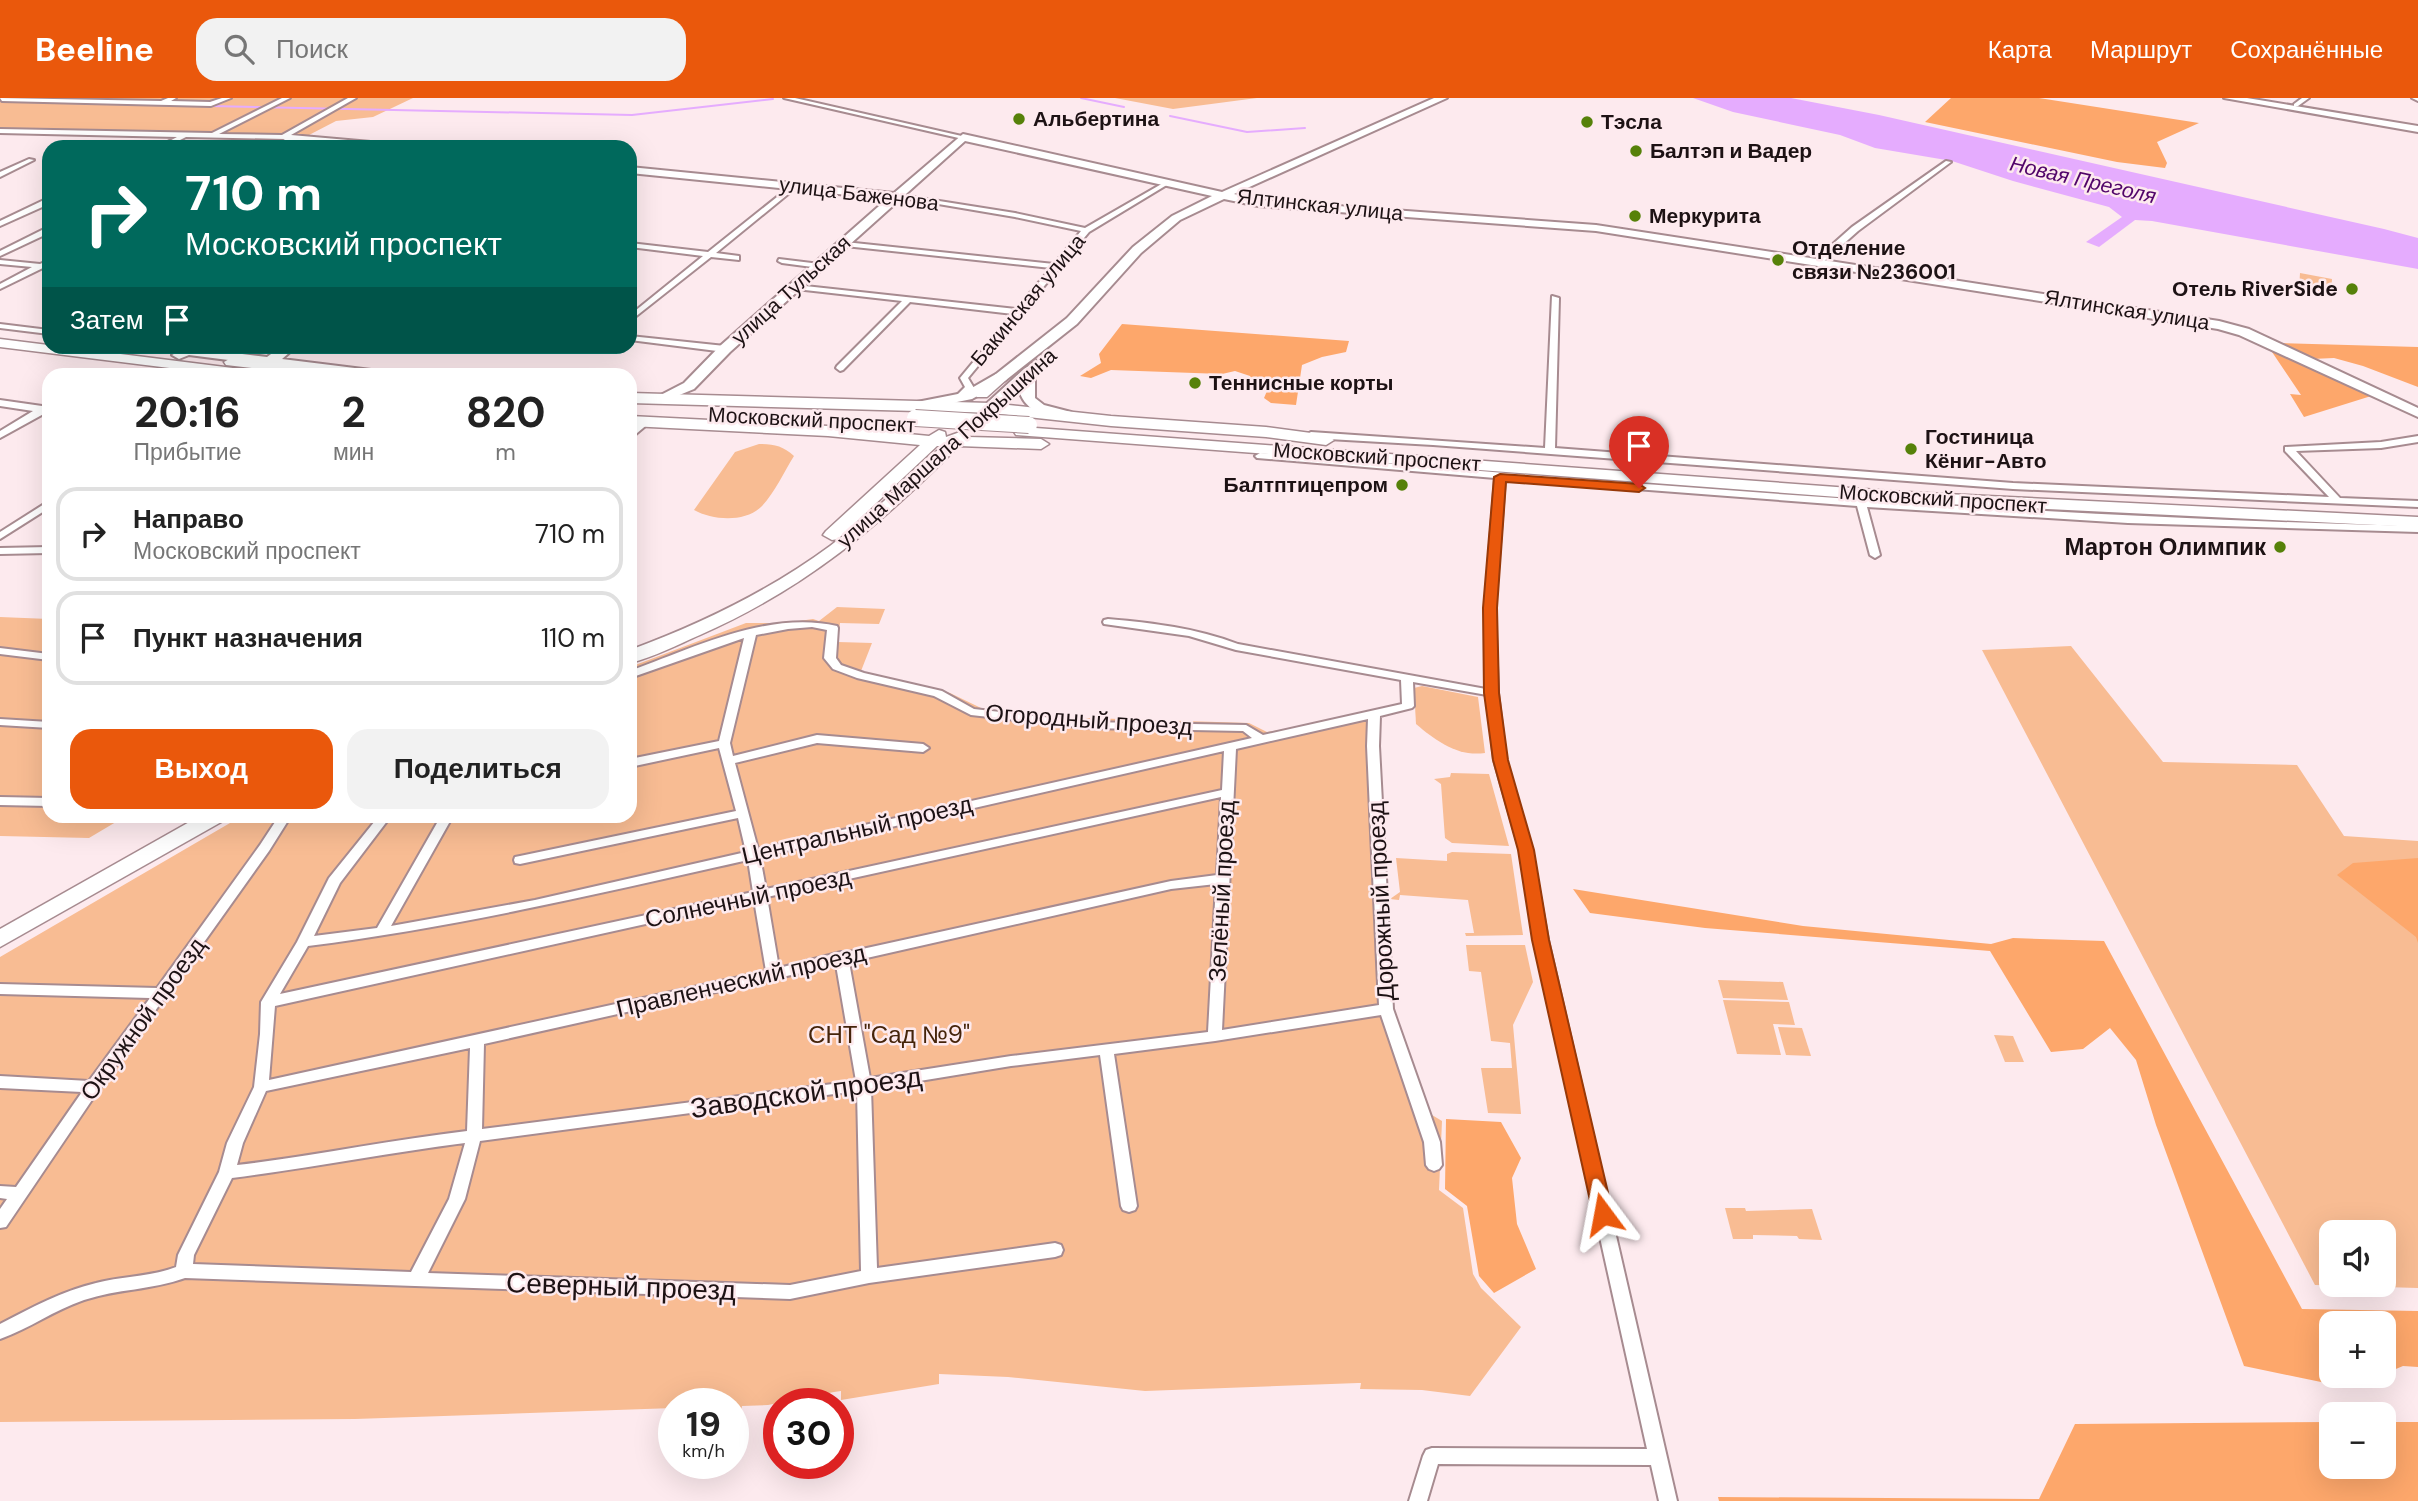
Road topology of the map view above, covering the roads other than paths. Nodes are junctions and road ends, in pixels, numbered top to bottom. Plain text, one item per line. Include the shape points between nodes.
1 (4, 98) edge
2 (116, 98) edge
3 (173, 98) edge
4 (228, 98) edge
5 (287, 98) edge
6 (353, 98) edge
7 (787, 98) edge
8 (1442, 98) edge
9 (1453, 98) edge
10 (2229, 98) edge
11 (2249, 98) edge
12 (2306, 98) edge
13 (58, 99) edge
14 (107, 102) junction
15 (162, 103) junction
16 (2296, 105) junction
17 (2418, 128) edge
18 (0, 131) edge
19 (187, 134) junction
20 (211, 135) junction
21 (285, 136) junction
22 (293, 137) junction
23 (963, 137) junction
24 (175, 140) edge
25 (288, 140) edge
26 (322, 140) edge
27 (31, 160) dead end
28 (1948, 162) dead end
29 (637, 171) edge
30 (0, 175) edge
31 (1167, 183) junction
32 (794, 186) junction
33 (895, 196) junction
34 (1227, 196) junction
35 (42, 204) edge
36 (0, 224) edge
37 (1086, 230) junction
38 (42, 233) edge
39 (845, 244) junction
40 (637, 246) edge
41 (0, 254) edge
42 (710, 254) junction
43 (736, 258) dead end
44 (782, 261) dead end
45 (1819, 261) junction
46 (0, 262) edge
47 (42, 265) edge
48 (820, 266) junction
49 (1054, 266) junction
50 (42, 267) edge
51 (0, 287) edge
52 (796, 287) junction
53 (1555, 298) dead end
54 (908, 300) junction
55 (1017, 312) junction
56 (637, 313) edge
57 (0, 326) edge
58 (0, 333) edge
59 (38, 335) edge
60 (637, 339) edge
61 (0, 343) edge
62 (42, 347) edge
63 (725, 349) junction
64 (104, 354) edge
65 (192, 354) edge
66 (277, 354) edge
67 (263, 362) junction
68 (204, 368) edge
69 (302, 368) edge
70 (317, 368) edge
71 (840, 368) dead end
72 (1029, 372) junction
73 (1001, 377) junction
74 (964, 378) joint
75 (689, 386) junction
76 (637, 398) edge
77 (660, 399) junction
78 (711, 400) junction
79 (954, 400) junction
80 (986, 401) junction
81 (0, 403) edge
82 (637, 404) edge
83 (969, 407) junction
84 (42, 409) edge
85 (637, 411) edge
86 (42, 412) edge
87 (2418, 413) edge
88 (914, 416) junction
89 (1077, 418) junction
90 (638, 421) edge
91 (1026, 429) junction
92 (1266, 432) junction
93 (848, 433) junction
94 (0, 435) edge
95 (880, 436) junction
96 (2418, 439) edge
97 (932, 441) junction
98 (956, 442) junction
99 (1550, 450) junction
100 (1392, 453) junction
101 (1260, 456) junction
102 (1645, 458) junction
103 (1628, 466) junction
104 (926, 470) junction
105 (1604, 476) junction
106 (1500, 477) junction
107 (1580, 484) junction
108 (1908, 487) junction
109 (2074, 490) junction
110 (880, 491) junction
111 (2338, 502) junction
112 (2086, 504) junction
113 (2418, 504) edge
114 (1863, 505) junction
115 (2040, 505) junction
116 (42, 509) edge
117 (2418, 514) edge
118 (2126, 520) junction
119 (2418, 522) edge
120 (2418, 529) edge
121 (0, 536) edge
122 (42, 550) edge
123 (0, 551) edge
124 (1874, 555) dead end
125 (1108, 622) dead end
126 (751, 633) junction
127 (637, 645) edge
128 (0, 651) edge
129 (637, 654) edge
130 (42, 656) edge
131 (637, 673) edge
132 (1407, 679) junction
133 (1492, 693) junction
134 (1408, 706) joint
135 (1374, 713) junction
136 (0, 722) edge
137 (42, 725) edge
138 (1261, 739) junction
139 (724, 743) junction
140 (1230, 747) junction
141 (923, 748) dead end
142 (729, 761) junction
143 (637, 762) edge
144 (1228, 792) junction
145 (0, 801) edge
146 (42, 802) edge
147 (743, 813) junction
148 (182, 823) edge
149 (203, 823) edge
150 (280, 823) edge
151 (380, 823) edge
152 (443, 823) edge
153 (753, 853) junction
154 (520, 860) dead end
155 (1223, 879) junction
156 (762, 895) junction
157 (0, 927) edge
158 (381, 932) junction
159 (0, 939) edge
160 (304, 942) junction
161 (841, 957) junction
162 (773, 972) junction
163 (0, 989) edge
164 (162, 993) junction
165 (268, 1002) junction
166 (1386, 1009) junction
167 (1215, 1036) junction
168 (477, 1042) junction
169 (1106, 1049) junction
170 (0, 1082) edge
171 (864, 1085) junction
172 (93, 1087) junction
173 (261, 1087) junction
174 (474, 1136) junction
175 (1434, 1165) dead end
176 (227, 1172) junction
177 (0, 1192) edge
178 (20, 1193) junction
179 (1129, 1206) dead end
180 (0, 1222) edge
181 (1055, 1250) dead end
182 (184, 1271) junction
183 (869, 1276) junction
184 (416, 1279) junction
185 (0, 1332) edge
186 (1658, 1457) junction
187 (1418, 1501) edge
188 (1668, 1501) edge

1 - 13 street
2 - 14 street
3 - 15 street
4 - 15 street via 211,104
5 - 20 street
6 - 21 street
7 - 23 street, Ялтинская улица
8 - 34 street
9 - 34 street
10 - 17 street
11 - 16 street
12 - 16 street
13 - 14 street
14 - 15 street
16 - 17 street
18 - 19 street
19 - 20 street
19 - 24 street
20 - 21 street
21 - 22 street
22 - 25 street
22 - 26 street
23 - 31 street, Ялтинская улица
23 - 33 street, улица Тульская
27 - 30 street
28 - 45 street
29 - 32 street, улица Баженова
31 - 34 street, Ялтинская улица
31 - 37 street, Бакинская улица
32 - 33 street, улица Баженова
32 - 42 street
33 - 37 street, улица Баженова
33 - 39 street, улица Тульская
34 - 45 street, Ялтинская улица via 1292,206 1596,228
34 - 72 street, улица Маршала Покрышкина via 1160,242 1072,336
34 - 73 street, улица Маршала Покрышкина via 1190,209 1161,229 1072,321
35 - 36 street
37 - 49 street, Бакинская улица
38 - 41 street
39 - 48 street, улица Тульская
39 - 49 street
40 - 42 street
42 - 43 street
42 - 56 street
44 - 48 street
45 - 87 street, Ялтинская улица via 2230,327
46 - 47 street
48 - 52 street, улица Тульская
49 - 55 street, Бакинская улица
50 - 51 street
52 - 54 street
52 - 63 street, улица Тульская
53 - 99 street
54 - 55 street
54 - 71 street
55 - 74 street, Бакинская улица
57 - 59 street
58 - 59 main road
60 - 63 street
61 - 62 main road
63 - 75 street, улица Тульская
64 - 68 main road
65 - 67 main road
66 - 67 street
67 - 69 main road
67 - 70 street
72 - 80 street, улица Маршала Покрышкина
72 - 89 street via 1025,392 1030,402
73 - 79 street
73 - 80 main road, улица Маршала Покрышкина
74 - 79 street via 970,389
75 - 77 street
75 - 78 street via 695,397
76 - 77 main road
77 - 78 main road
78 - 88 main road
79 - 88 street
80 - 83 main road
80 - 91 main road
80 - 98 main road, улица Маршала Покрышкина
81 - 84 street
82 - 88 main road, Московский проспект
83 - 88 main road
83 - 97 main road, улица Маршала Покрышкина
85 - 88 main road, Московский проспект
86 - 94 street
88 - 91 main road, Московский проспект
88 - 95 main road via 937,416 919,434
89 - 91 main road
89 - 92 main road
90 - 93 main road
91 - 98 main road
91 - 100 main road, Московский проспект
91 - 101 main road via 1114,447
91 - 104 main road via 963,449
92 - 99 street, Московский проспект
92 - 100 main road
93 - 95 main road
93 - 110 main road via 884,443 895,452 897,465
95 - 97 main road
96 - 111 street via 2288,449
97 - 98 main road
97 - 110 main road, улица Маршала Покрышкина
98 - 104 main road, улица Маршала Покрышкина
99 - 102 street, Московский проспект
100 - 101 main road
100 - 103 main road, Московский проспект
100 - 105 main road, Московский проспект
101 - 106 street, Московский проспект
102 - 103 street
102 - 108 street, Московский проспект
103 - 108 main road, Московский проспект
104 - 129 main road, улица Маршала Покрышкина via 855,533 789,581 727,615
105 - 107 street
105 - 108 main road, Московский проспект
106 - 107 street, Московский проспект
106 - 133 street via 1490,608
107 - 114 street, Московский проспект
108 - 109 street, Московский проспект
108 - 112 main road, Московский проспект
108 - 115 main road, Московский проспект
109 - 111 street, Московский проспект
109 - 112 street via 2082,492
110 - 127 main road, улица Маршала Покрышкина via 816,550 779,576 704,617
111 - 113 street, Московский проспект
112 - 115 main road, Московский проспект
112 - 117 main road, Московский проспект
112 - 119 main road, Московский проспект
114 - 118 street, Московский проспект
114 - 124 street
115 - 118 street
116 - 121 street
118 - 120 street, Московский проспект
122 - 123 street
125 - 132 street via 1182,630 1236,647
126 - 131 street
126 - 138 street, Огородный проезд via 825,625 833,628 830,658 837,667 938,692 971,712 1087,725 1246,728
126 - 139 street
128 - 130 street
132 - 133 street
132 - 134 street
133 - 186 street via 1500,760 1526,850 1541,940
134 - 135 street, Центральный проезд
135 - 138 street, Центральный проезд
135 - 166 street, Дорожный проезд
136 - 137 street
138 - 140 street, Центральный проезд
139 - 142 street
139 - 143 street
140 - 144 street, Зелёный проезд
140 - 153 street, Центральный проезд
141 - 142 street via 817,739
142 - 147 street
144 - 155 street, Зелёный проезд
144 - 156 street, Солнечный проезд
145 - 146 street
147 - 153 street
147 - 154 street
148 - 157 main road
149 - 159 main road
150 - 164 street, Окружной проезд
151 - 160 street via 334,881
152 - 158 street
153 - 156 street
153 - 158 street, Центральный проезд via 535,904
155 - 161 street, Правленческий проезд via 1171,885
155 - 167 street, Зелёный проезд
156 - 162 street
156 - 165 street, Солнечный проезд
158 - 160 street, Центральный проезд
160 - 165 street
161 - 162 street, Правленческий проезд
161 - 171 street
162 - 168 street, Правленческий проезд
163 - 164 street
164 - 172 street, Окружной проезд
165 - 173 street
166 - 167 street, Заводской проезд
166 - 175 street, Дорожный проезд via 1432,1142
167 - 169 street, Заводской проезд
168 - 173 street, Правленческий проезд
168 - 174 street
169 - 171 street, Заводской проезд
169 - 179 street
170 - 172 street
171 - 174 street, Заводской проезд
171 - 183 street
172 - 178 street, Окружной проезд
173 - 176 street
174 - 176 street, Заводской проезд
174 - 184 street via 457,1199
176 - 182 street via 186,1255
177 - 178 street
178 - 180 street, Окружной проезд
181 - 183 street, Северный проезд
182 - 184 street, Северный проезд
182 - 185 street via 164,1280 60,1301
183 - 184 street, Северный проезд via 790,1292
186 - 187 street via 1432,1456
186 - 188 street

